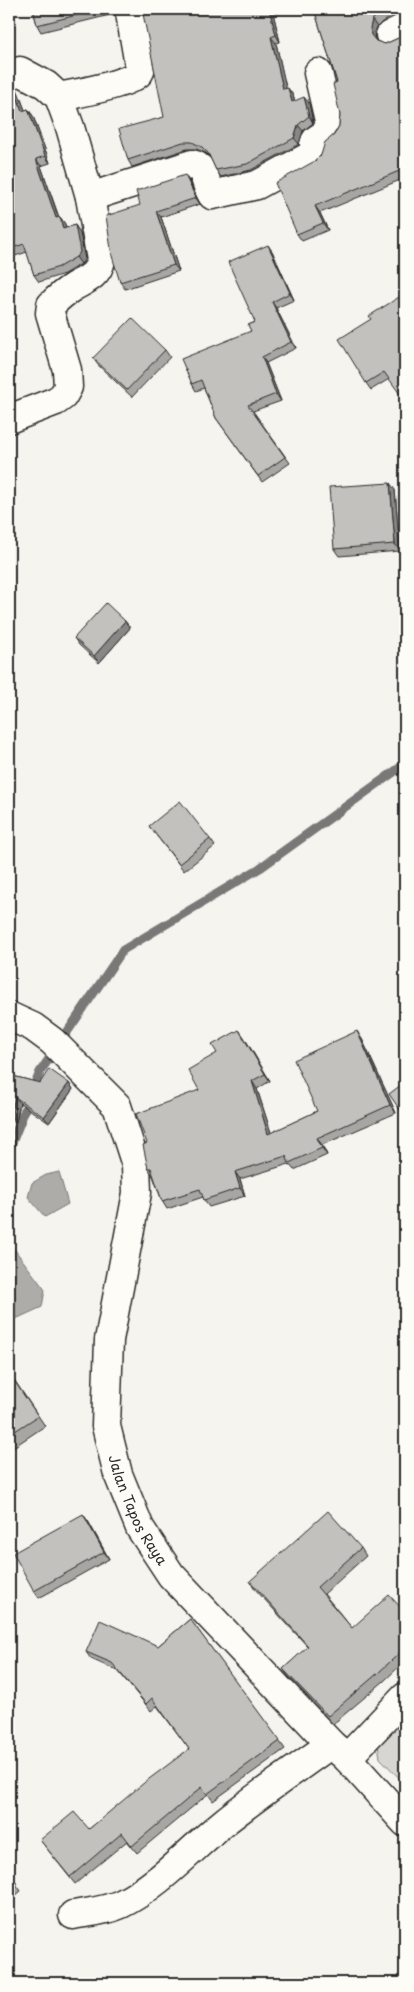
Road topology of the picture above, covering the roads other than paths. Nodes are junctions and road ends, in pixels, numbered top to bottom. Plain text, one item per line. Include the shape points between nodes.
1 (132, 9) edge
2 (318, 73) dead end
3 (9, 75) edge
4 (59, 97) junction
5 (90, 197) junction
6 (9, 419) edge
7 (9, 1016) edge
8 (405, 1697) edge
9 (339, 1751) junction
10 (405, 1822) edge
11 (73, 1915) dead end

1 - 4 street via 139,75
2 - 5 street via 330,124 325,134 314,143 312,155 282,172 257,185 212,195 204,172 192,164
3 - 4 street via 20,71 46,85
4 - 5 street
5 - 6 street via 100,267 95,274 56,300 50,313 67,370 68,387 56,401
7 - 9 street, Jalan Tapos Raya via 52,1041 117,1106 136,1165 137,1192 109,1340 106,1426 118,1474 140,1528 171,1574
8 - 9 street
9 - 10 street, Jalan Tapos Raya
9 - 11 street via 224,1823 154,1882 121,1904

